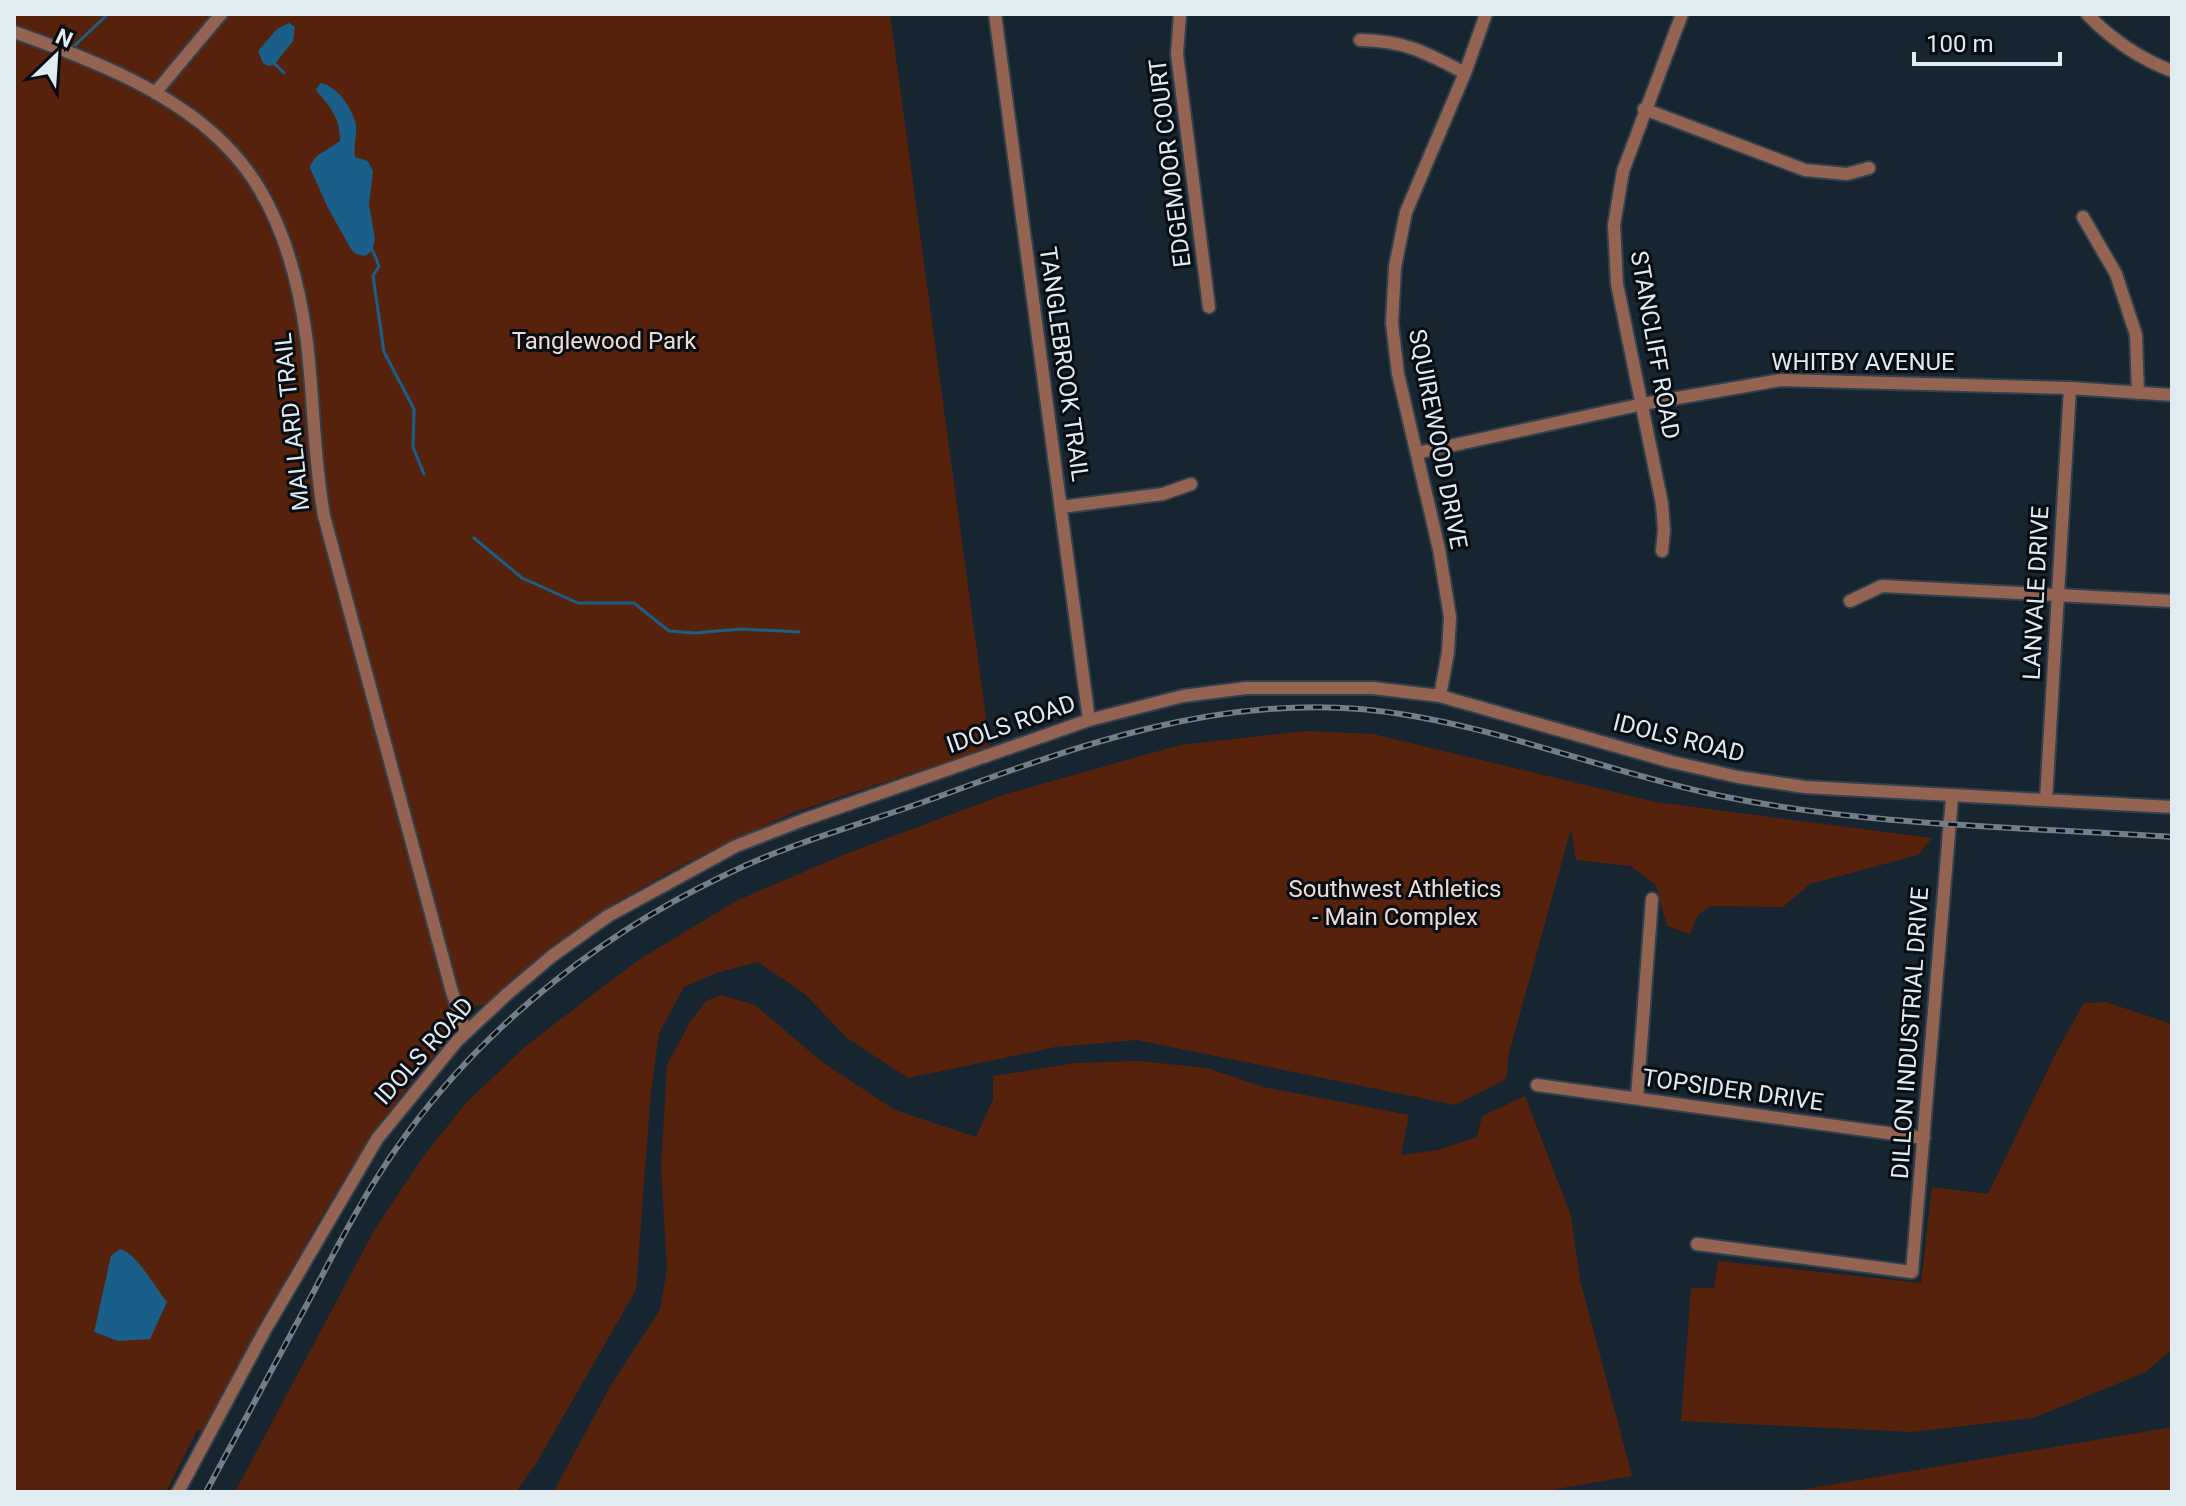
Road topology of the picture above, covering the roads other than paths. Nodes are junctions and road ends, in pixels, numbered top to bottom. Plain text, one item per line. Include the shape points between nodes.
1 (221, 14) edge
2 (995, 14) edge
3 (1180, 14) edge
4 (1486, 14) edge
5 (1682, 14) edge
6 (2087, 14) edge
7 (14, 32) edge
8 (1360, 40) dead end
9 (2172, 71) edge
10 (1465, 73) junction
11 (155, 93) junction
12 (1644, 109) junction
13 (1869, 168) dead end
14 (2083, 217) dead end
15 (1209, 307) dead end
16 (2070, 388) junction
17 (2138, 393) junction
18 (2172, 395) edge
19 (1643, 404) junction
20 (1417, 453) junction
21 (1191, 484) dead end
22 (1061, 507) junction
23 (1662, 551) dead end
24 (2058, 596) junction
25 (1850, 601) dead end
26 (2172, 601) edge
27 (1440, 696) junction
28 (1089, 720) junction
29 (1952, 797) junction
30 (2046, 800) junction
31 (2172, 807) edge
32 (1652, 899) dead end
33 (466, 1032) junction
34 (1537, 1085) dead end
35 (1637, 1098) junction
36 (1924, 1138) junction
37 (1697, 1244) dead end
38 (178, 1492) edge

1 - 11 street
2 - 22 street, TANGLEBROOK TRAIL
3 - 15 street, EDGEMOOR COURT via 1177,54
4 - 10 street, SQUIREWOOD DRIVE
5 - 12 street, STANCLIFF ROAD
6 - 9 street via 2116,42
7 - 11 street, MALLARD TRAIL
8 - 10 street via 1416,47
10 - 20 street, SQUIREWOOD DRIVE via 1406,212 1395,267 1392,323 1398,374
11 - 33 street, MALLARD TRAIL via 217,137 240,161 262,194 287,252 306,338 324,516
12 - 13 street via 1805,170 1847,174
12 - 19 street, STANCLIFF ROAD via 1623,171 1614,225 1617,284
14 - 17 street via 2116,274 2136,335
16 - 17 street, WHITBY AVENUE
16 - 19 street, WHITBY AVENUE via 1781,380
16 - 24 street, LANVALE DRIVE
17 - 18 street, WHITBY AVENUE
19 - 20 street, WHITBY AVENUE
19 - 23 street, STANCLIFF ROAD via 1662,504
20 - 27 street, SQUIREWOOD DRIVE via 1450,617
21 - 22 street via 1163,494
22 - 28 street, TANGLEBROOK TRAIL
24 - 25 street via 1882,586
24 - 26 street
24 - 30 street, LANVALE DRIVE
27 - 28 street, IDOLS ROAD via 1373,688 1246,688 1183,696
27 - 29 street, IDOLS ROAD via 1738,777
28 - 33 street, IDOLS ROAD via 736,846 608,916 552,956
29 - 30 street, IDOLS ROAD
29 - 36 street, DILLON INDUSTRIAL DRIVE
30 - 31 street, IDOLS ROAD
32 - 35 street
33 - 38 street, IDOLS ROAD via 377,1139
34 - 35 street, TOPSIDER DRIVE
35 - 36 street, TOPSIDER DRIVE
36 - 37 street, DILLON INDUSTRIAL DRIVE via 1912,1272

